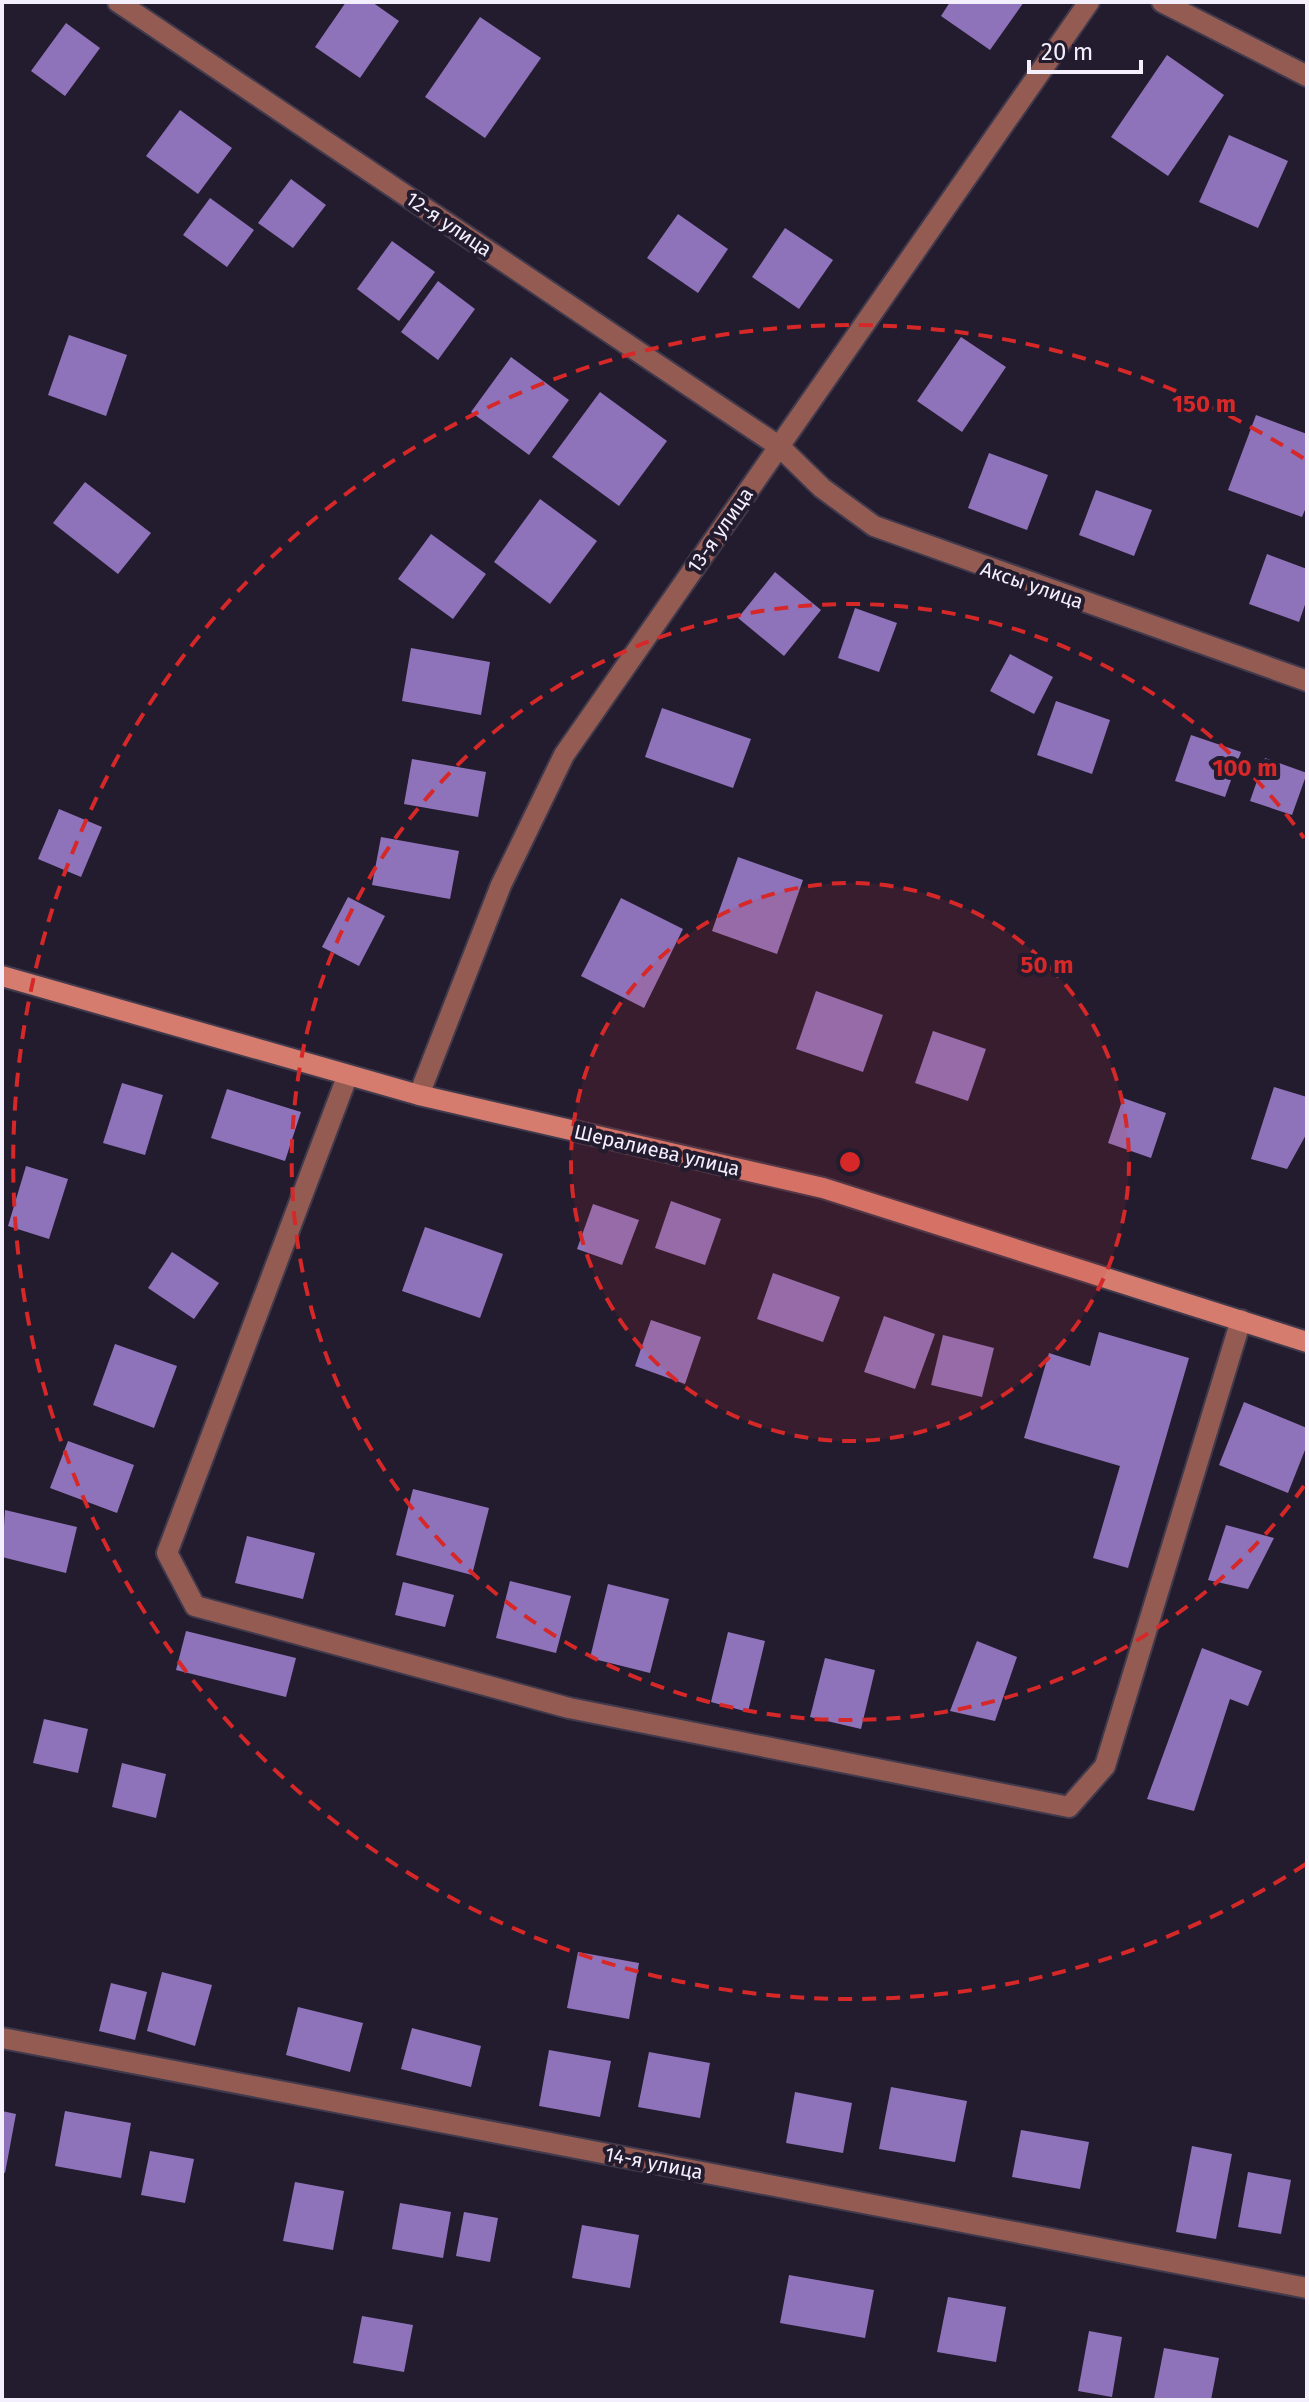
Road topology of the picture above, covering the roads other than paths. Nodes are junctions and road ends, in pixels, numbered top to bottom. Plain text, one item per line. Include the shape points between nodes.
1 (118, 2) edge
2 (1089, 2) edge
3 (1162, 2) edge
4 (1307, 76) edge
5 (780, 447) junction
6 (1307, 681) edge
7 (2, 976) edge
8 (347, 1077) junction
9 (419, 1095) junction
10 (1241, 1320) junction
11 (1307, 1342) edge
12 (2, 2038) edge
13 (1307, 2288) edge

1 - 5 street, 12-я улица
2 - 5 street, 13-я улица
3 - 4 street
5 - 6 street, Аксы улица via 822,488 874,526
5 - 9 street, 13-я улица via 564,755 501,885
7 - 8 street, Шералиева улица
8 - 9 street, Шералиева улица
8 - 10 street via 167,1553 195,1606 554,1704 1069,1807 1105,1766
9 - 10 street, Шералиева улица via 823,1188
10 - 11 street, Шералиева улица
12 - 13 street, 14-я улица

